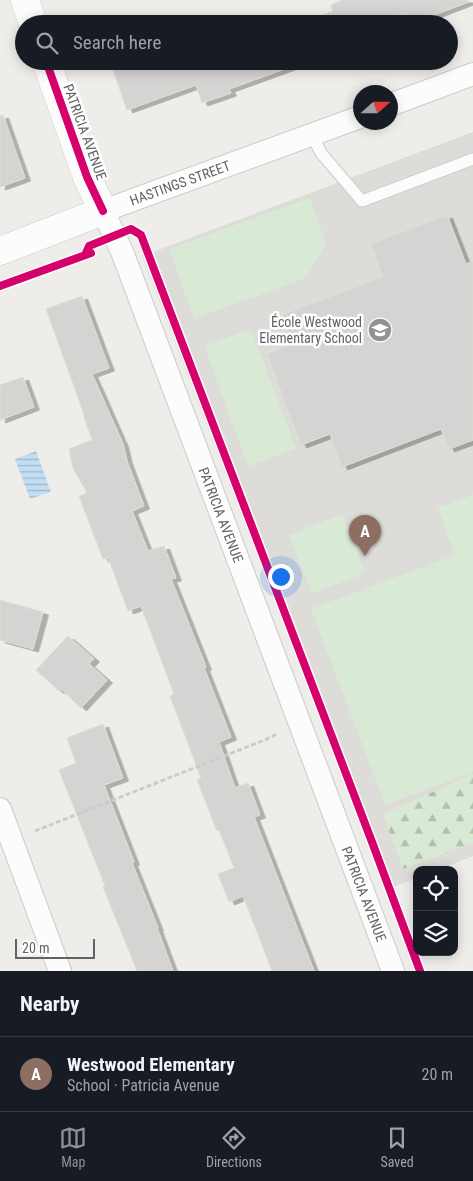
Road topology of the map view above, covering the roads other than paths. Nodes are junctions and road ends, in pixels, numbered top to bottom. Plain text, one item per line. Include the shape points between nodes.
1 (25, 0) edge
2 (30, 15) edge
3 (49, 70) edge
4 (473, 74) edge
5 (398, 102) edge
6 (353, 120) edge
7 (312, 135) junction
8 (473, 159) edge
9 (103, 212) junction
10 (0, 250) edge
11 (0, 809) edge
12 (60, 971) edge
13 (393, 971) edge

1 - 2 street
3 - 9 street, PATRICIA AVENUE via 87,177
4 - 5 street
6 - 7 street, HASTINGS STREET
7 - 8 lane via 320,153 362,201
7 - 9 street, HASTINGS STREET
9 - 10 street, HASTINGS STREET
9 - 13 street, PATRICIA AVENUE via 130,272
11 - 12 street

